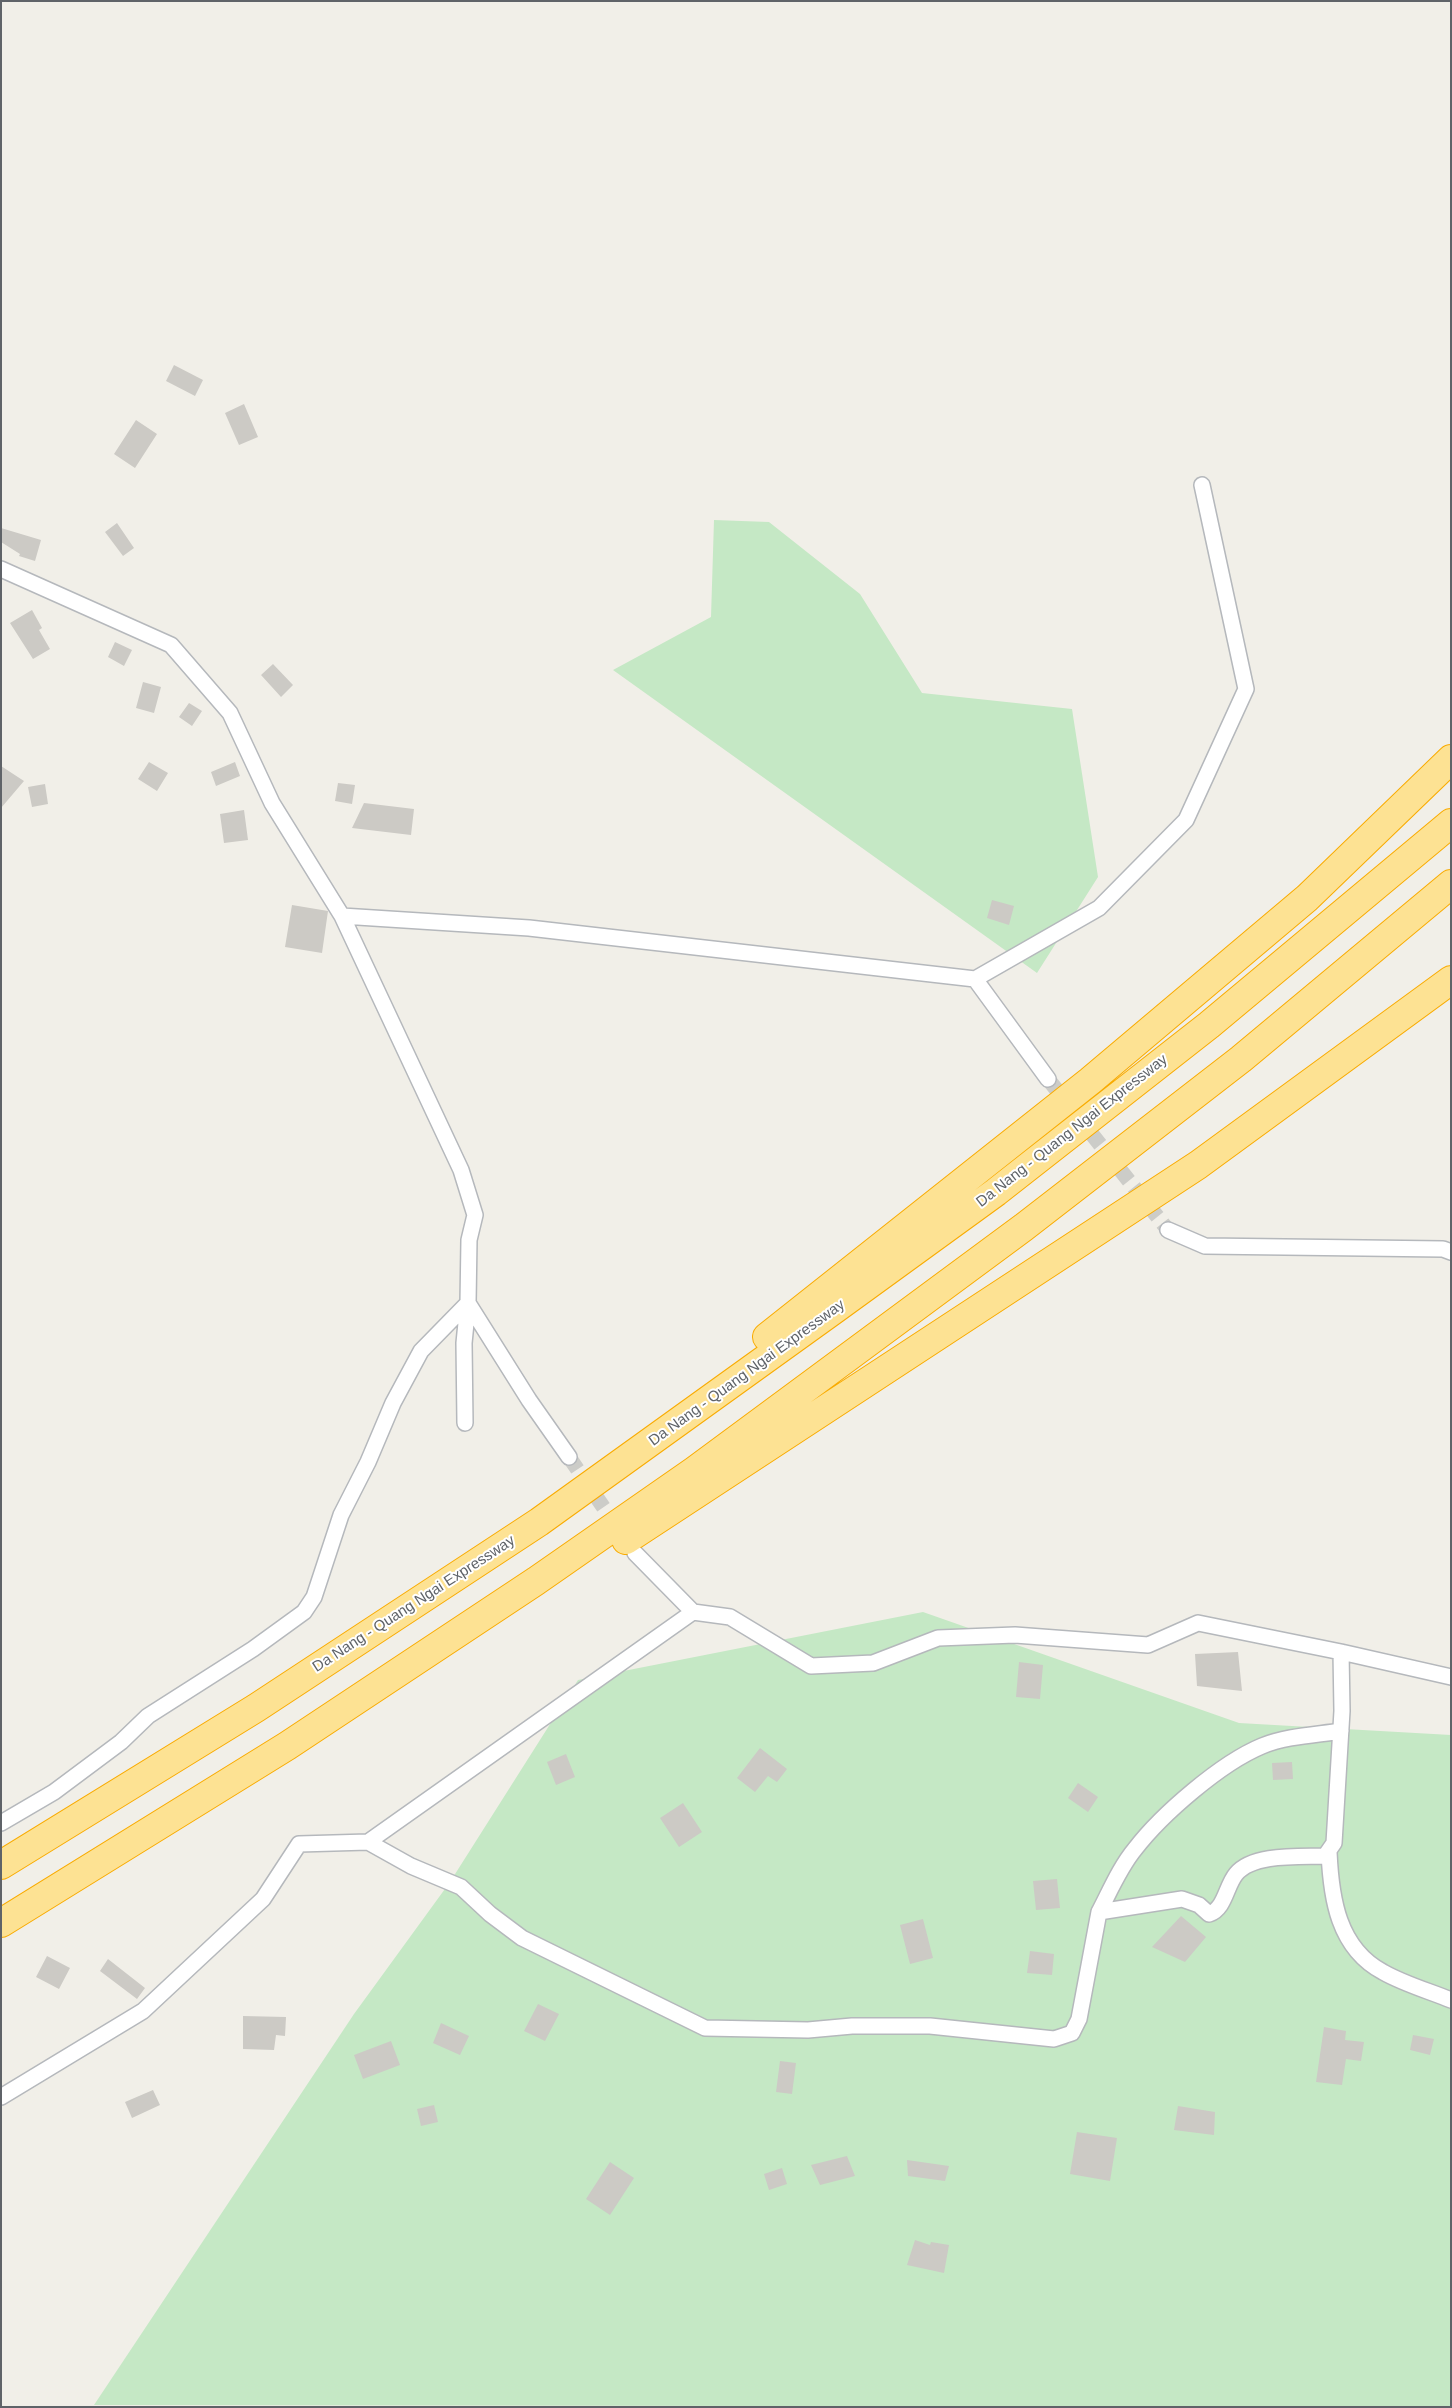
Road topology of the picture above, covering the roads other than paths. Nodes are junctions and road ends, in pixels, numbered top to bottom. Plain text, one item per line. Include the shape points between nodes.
1 (1202, 485) dead end
2 (1, 569) edge
3 (1451, 759) edge
4 (1451, 823) edge
5 (1451, 884) edge
6 (342, 916) junction
7 (975, 979) junction
8 (1451, 980) edge
9 (1048, 1080) tunnel mouth
10 (1168, 1230) tunnel mouth
11 (1451, 1252) edge
12 (468, 1303) junction
13 (465, 1423) dead end
14 (569, 1457) tunnel mouth
15 (539, 1522) junction
16 (635, 1553) dead end
17 (693, 1612) junction
18 (1341, 1652) junction
19 (1451, 1677) edge
20 (1341, 1731) junction
21 (287, 1746) junction
22 (1, 1823) edge
23 (368, 1842) junction
24 (1329, 1852) junction
25 (1, 1865) edge
26 (1099, 1912) junction
27 (1, 1923) edge
28 (1451, 2000) edge
29 (1, 2097) edge

1 - 7 street via 1246,688 1186,820 1099,908
2 - 6 street via 170,645 230,713 272,803
3 - 15 highway via 1307,898 1097,1074
4 - 15 highway, Da Nang - Quang Ngai Expressway via 1209,1024 996,1192
5 - 21 highway via 1241,1059 864,1347 544,1575
6 - 7 street via 529,928
6 - 12 street via 461,1170 475,1215 469,1240
7 - 9 street
8 - 21 highway via 1198,1164 950,1329 587,1566
10 - 11 street via 1205,1246 1443,1249
12 - 13 street via 464,1343
12 - 14 street
12 - 22 street via 420,1351 341,1515 314,1597 304,1612 148,1716 121,1742 54,1792
15 - 25 highway, Da Nang - Quang Ngai Expressway via 256,1708
16 - 17 street
17 - 18 street via 730,1617 811,1666 873,1663 938,1638 1015,1635 1148,1645 1198,1623
17 - 23 street
18 - 19 street
18 - 20 street
20 - 24 street via 1334,1843
20 - 26 street via 1262,1746 1202,1784 1134,1849
21 - 27 highway
23 - 26 street via 411,1866 461,1887 522,1938 705,2028 808,2030 852,2026 930,2026 1054,2039 1072,2033 1079,2019
23 - 29 street via 299,1844 263,1899 143,2011
24 - 26 street via 1325,1856 1265,1858 1237,1872 1221,1904 1209,1914 1199,1905 1182,1899
24 - 28 street via 1337,1916 1359,1953 1383,1972

